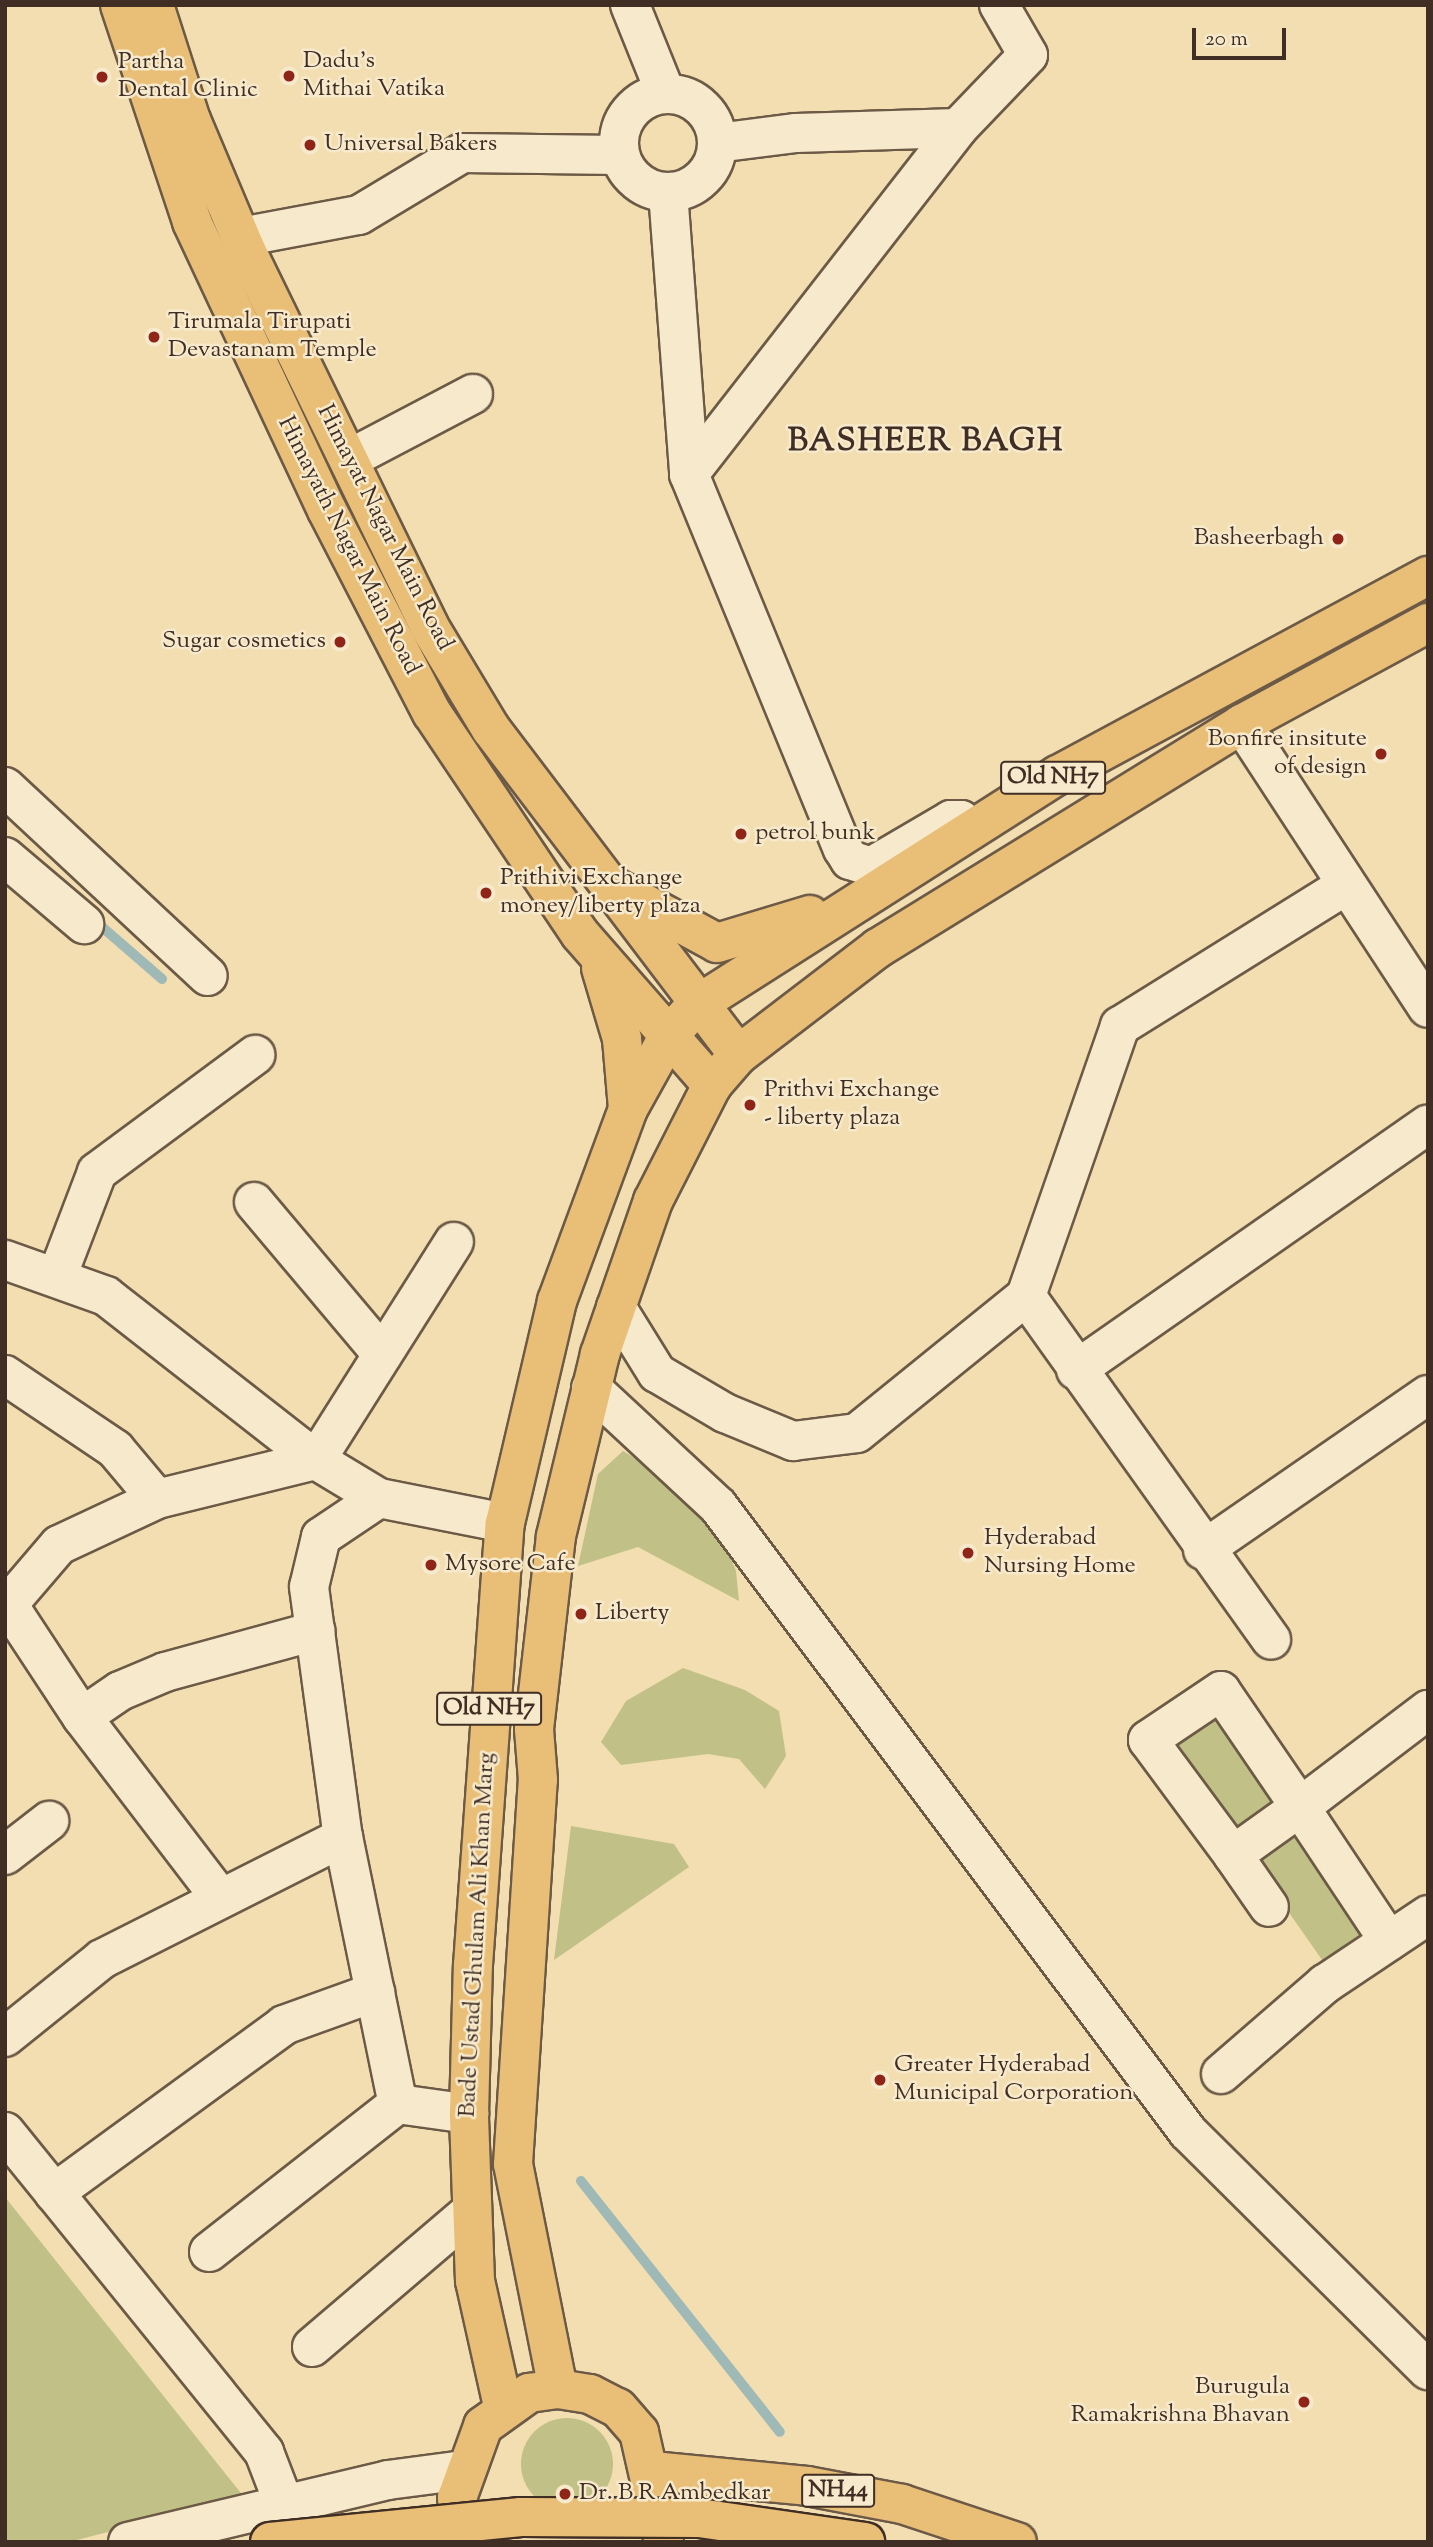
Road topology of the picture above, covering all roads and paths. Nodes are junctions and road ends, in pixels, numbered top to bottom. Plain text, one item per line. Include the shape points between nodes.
1 (120, 5) edge
2 (154, 5) edge
3 (630, 5) edge
4 (999, 5) edge
5 (666, 94) junction
6 (958, 128) junction
7 (718, 143) junction
8 (619, 155) junction
9 (668, 192) junction
10 (241, 237) junction
11 (473, 394) dead end
12 (349, 459) junction
13 (689, 474) junction
14 (1428, 576) edge
15 (1428, 622) edge
16 (1242, 724) junction
17 (5, 787) edge
18 (969, 830) junction
19 (5, 857) edge
20 (603, 881) junction
21 (1345, 886) junction
22 (856, 900) junction
23 (84, 924) dead end
24 (597, 954) junction
25 (208, 976) dead end
26 (695, 1006) junction
27 (1428, 1008) edge
28 (668, 1037) junction
29 (254, 1055) dead end
30 (737, 1055) junction
31 (712, 1085) junction
32 (628, 1109) junction
33 (1428, 1124) edge
34 (254, 1202) dead end
35 (454, 1242) dead end
36 (5, 1260) edge
37 (57, 1277) junction
38 (1026, 1296) junction
39 (616, 1307) junction
40 (382, 1354) junction
41 (1076, 1370) junction
42 (5, 1375) edge
43 (591, 1388) junction
44 (1428, 1395) edge
45 (316, 1460) junction
46 (379, 1497) junction
47 (157, 1499) junction
48 (505, 1523) junction
49 (1203, 1550) junction
50 (6, 1605) edge
51 (315, 1631) junction
52 (1271, 1640) dead end
53 (1428, 1710) edge
54 (82, 1717) junction
55 (1300, 1807) junction
56 (49, 1821) dead end
57 (343, 1837) junction
58 (5, 1855) edge
59 (1233, 1855) junction
60 (218, 1895) junction
61 (1269, 1907) dead end
62 (1428, 1915) edge
63 (1389, 1941) junction
64 (375, 1992) junction
65 (5, 2037) edge
66 (1221, 2074) dead end
67 (398, 2104) junction
68 (469, 2114) junction
69 (5, 2132) edge
70 (54, 2193) junction
71 (470, 2212) junction
72 (209, 2252) dead end
73 (541, 2325) junction
74 (489, 2343) junction
75 (312, 2347) dead end
76 (1428, 2370) edge
77 (558, 2389) junction
78 (503, 2406) junction
79 (465, 2470) junction
80 (652, 2471) junction
81 (284, 2504) junction
82 (128, 2542) edge
83 (270, 2542) edge
84 (465, 2542) edge
85 (664, 2542) edge
86 (865, 2542) edge
87 (1017, 2542) edge

1 - 24 main road, Himayath Nagar Main Road via 192,222 327,510 432,713
2 - 10 main road, Himayat Nagar Main Road via 191,120
3 - 5 street
4 - 6 street via 1028,55
5 - 7 street via 693,100 706,111
5 - 8 street via 630,110 621,125
6 - 7 street via 796,133
6 - 13 street
7 - 9 street via 706,175
8 - 9 street via 635,180
8 - 10 street via 462,153 359,215
9 - 13 street
10 - 12 main road, Himayat Nagar Main Road
11 - 12 street
12 - 20 main road, Himayat Nagar Main Road via 436,637 491,729
13 - 18 street via 850,860 883,864 951,820 961,820
14 - 18 main road, Bade Ustad Ghulam Ali Khan Marg / Old NH7 via 1058,775
15 - 16 main road, Bade Ustad Ghulam Ali Khan Marg / Old NH7
16 - 21 street
16 - 30 main road, Bade Ustad Ghulam Ali Khan Marg / Old NH7 via 878,948
17 - 25 street
18 - 22 main road, Bade Ustad Ghulam Ali Khan Marg / Old NH7
19 - 23 street
20 - 22 main road via 717,943
20 - 26 main road, Himayat Nagar Main Road
21 - 27 street
21 - 38 street via 1120,1026
22 - 26 main road, Bade Ustad Ghulam Ali Khan Marg / Old NH7
24 - 28 main road, Himayath Nagar Main Road
24 - 32 main road via 622,1039
26 - 28 main road, Bade Ustad Ghulam Ali Khan Marg / Old NH7
26 - 30 main road, Himayat Nagar Main Road
28 - 31 main road, Himayath Nagar Main Road
28 - 32 main road, Bade Ustad Ghulam Ali Khan Marg / Old NH7
29 - 37 street via 97,1172
30 - 31 main road, Bade Ustad Ghulam Ali Khan Marg / Old NH7
31 - 39 main road, Bade Ustad Ghulam Ali Khan Marg / Old NH7 via 653,1201
32 - 48 main road, Bade Ustad Ghulam Ali Khan Marg / Old NH7 via 557,1301
33 - 41 street
34 - 40 street
35 - 40 street
36 - 37 street
37 - 45 street via 106,1296
38 - 39 street via 857,1433 793,1441 724,1413 657,1373
38 - 41 street
39 - 43 main road, Bade Ustad Ghulam Ali Khan Marg / Old NH7
40 - 45 street
41 - 49 street
42 - 47 street via 115,1449
43 - 73 main road, Bade Ustad Ghulam Ali Khan Marg / Old NH7 via 556,1536 534,1729 538,1780 513,2164
43 - 76 street via 718,1506 1188,2132
44 - 49 street
45 - 46 street
45 - 47 street
46 - 48 street
46 - 51 street via 321,1537 310,1587
47 - 50 street via 59,1545
48 - 68 main road, Bade Ustad Ghulam Ali Khan Marg / Old NH7 via 486,1741
49 - 52 street
50 - 54 street
51 - 54 street via 165,1672 120,1691
51 - 57 street
53 - 55 street
54 - 60 street
55 - 59 street
55 - 59 street via 1220,1691 1150,1736
55 - 63 street
56 - 58 street
57 - 60 street
57 - 64 street
59 - 61 street
60 - 65 street via 102,1959
62 - 63 street
63 - 66 street via 1325,1984
64 - 67 street
64 - 70 street via 284,2025
67 - 68 street
67 - 72 street
68 - 71 main road, Bade Ustad Ghulam Ali Khan Marg / Old NH7
69 - 70 street
70 - 81 street via 264,2452
71 - 74 main road, Bade Ustad Ghulam Ali Khan Marg / Old NH7
71 - 75 street
73 - 74 main road via 518,2346
73 - 77 main road, Bade Ustad Ghulam Ali Khan Marg / Old NH7
74 - 78 main road, Bade Ustad Ghulam Ali Khan Marg / Old NH7
77 - 78 main road
77 - 80 main road via 590,2394 618,2408 639,2432
78 - 79 main road via 483,2426
79 - 81 street
79 - 84 main road via 457,2498
80 - 85 main road
80 - 87 main road, NH44 via 807,2486 902,2504
81 - 82 street
83 - 86 main road, bridge via 521,2517 699,2518

